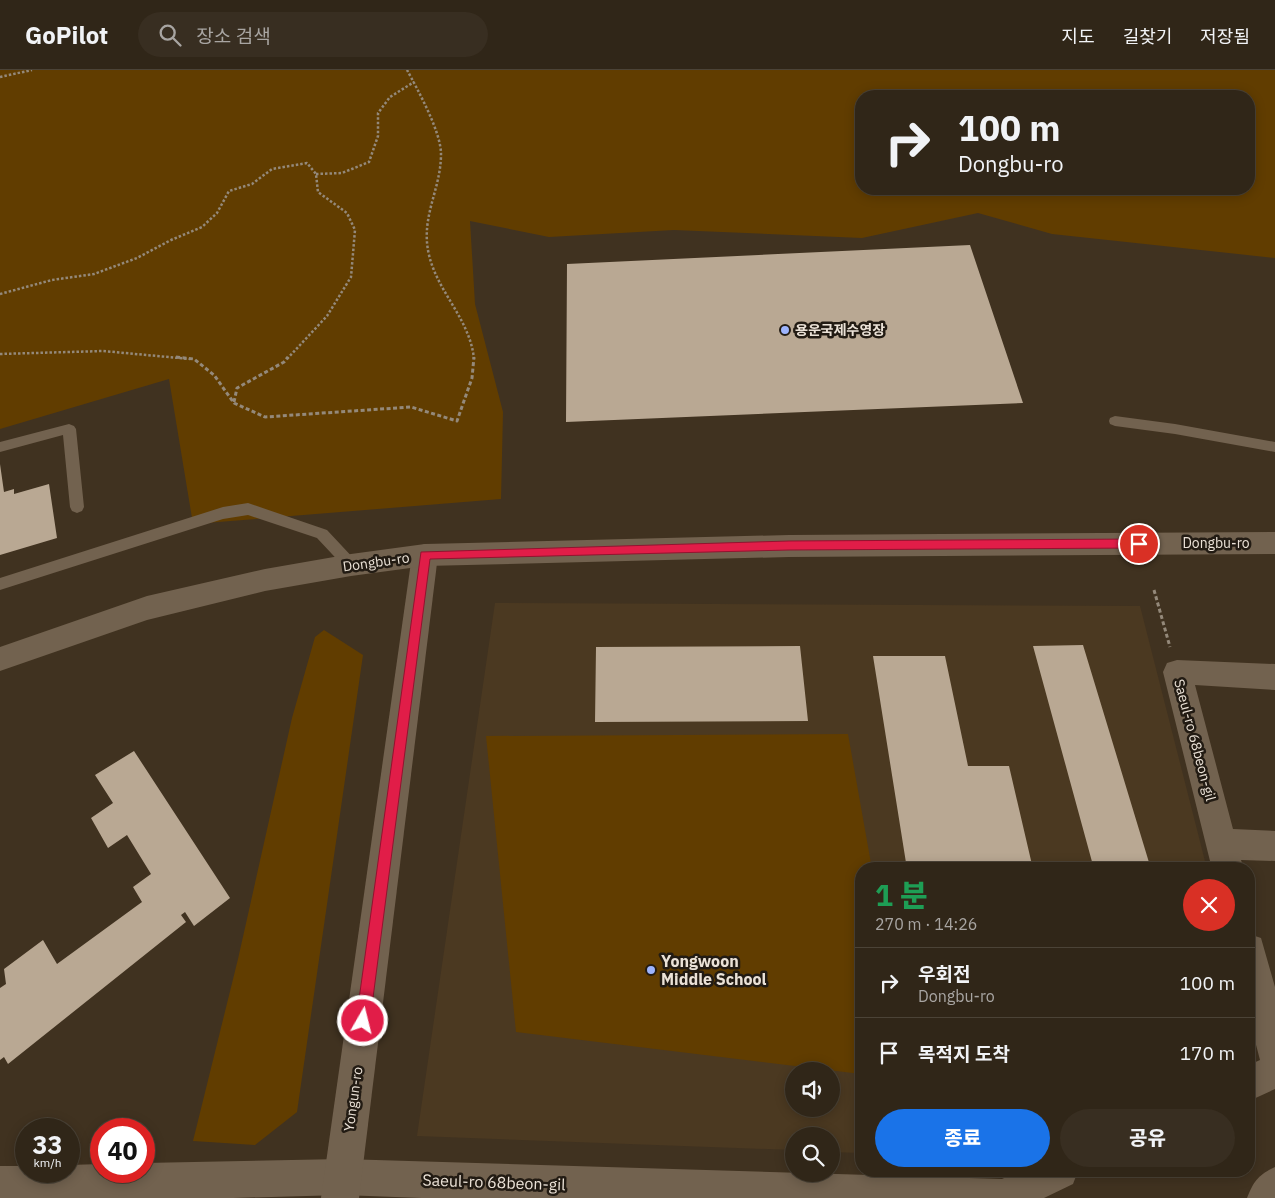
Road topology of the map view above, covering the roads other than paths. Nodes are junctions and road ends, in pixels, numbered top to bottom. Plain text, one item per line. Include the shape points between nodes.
1 (1115, 421) dead end
2 (1275, 446) edge
3 (0, 447) edge
4 (77, 506) dead end
5 (1275, 543) edge
6 (425, 555) junction
7 (351, 565) junction
8 (0, 584) edge
9 (0, 659) edge
10 (1275, 677) edge
11 (1275, 846) edge
12 (1225, 857) edge
13 (1255, 974) edge
14 (1275, 1055) edge
15 (1275, 1071) edge
16 (1255, 1080) edge
17 (1047, 1177) edge
18 (0, 1186) edge
19 (1275, 1186) edge
20 (341, 1187) edge
21 (1003, 1198) edge
22 (1266, 1198) edge

1 - 2 lane
3 - 4 lane via 68,429
5 - 6 street, Dongbu-ro via 789,546
6 - 7 street, Dongbu-ro
6 - 20 street, Yongun-ro
7 - 8 lane via 322,534 248,509 224,513
7 - 9 street, Dongbu-ro via 265,580 147,608
10 - 12 street, Saeul-ro 68beon-gil via 1177,672
11 - 12 street, Saeul-ro 68beon-gil
13 - 14 street
15 - 16 street
17 - 21 street, Saeul-ro 68beon-gil
18 - 20 street, Saeul-ro 68beon-gil
19 - 22 street
20 - 21 street, Saeul-ro 68beon-gil

